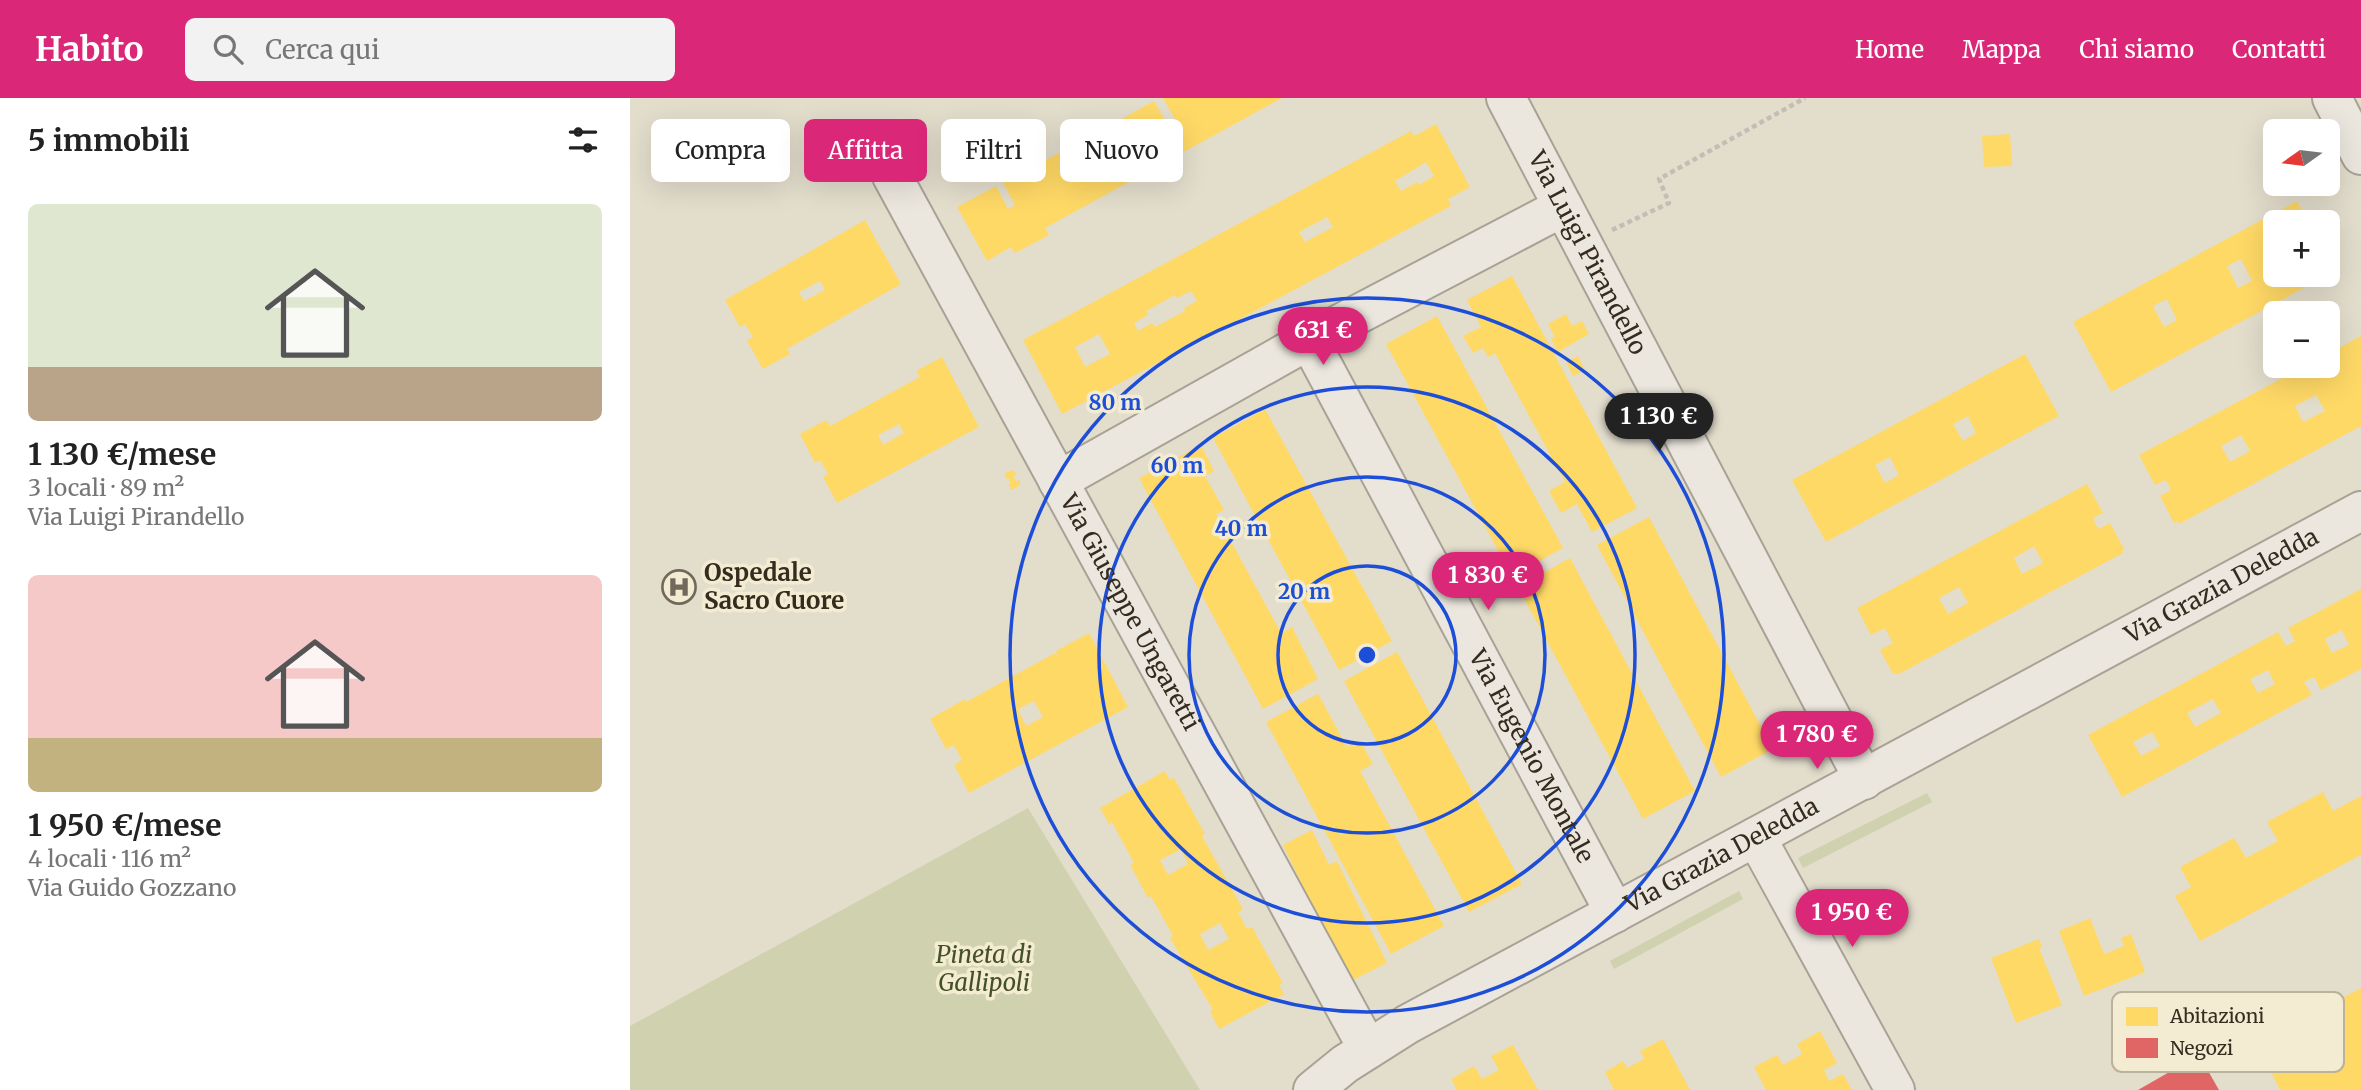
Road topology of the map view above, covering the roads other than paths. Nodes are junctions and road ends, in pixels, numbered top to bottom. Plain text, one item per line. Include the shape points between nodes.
1 (1506, 98) edge
2 (2332, 98) edge
3 (2361, 155) edge
4 (895, 182) edge
5 (1563, 207) junction
6 (1309, 340) junction
7 (1058, 481) junction
8 (2361, 511) edge
9 (1864, 780) junction
10 (1756, 838) junction
11 (1615, 912) junction
12 (1368, 1049) junction
13 (1313, 1090) edge
14 (1895, 1090) edge

1 - 5 street, Via Luigi Pirandello
2 - 3 street
4 - 7 street, Via Giuseppe Ungaretti
5 - 6 street
5 - 9 street, Via Luigi Pirandello
6 - 7 street
6 - 11 street, Via Eugenio Montale
7 - 12 street, Via Giuseppe Ungaretti
8 - 9 street, Via Grazia Deledda
9 - 10 street, Via Grazia Deledda
10 - 11 street, Via Grazia Deledda
10 - 14 street
11 - 12 street, Via Grazia Deledda
12 - 13 street, Via Grazia Deledda

